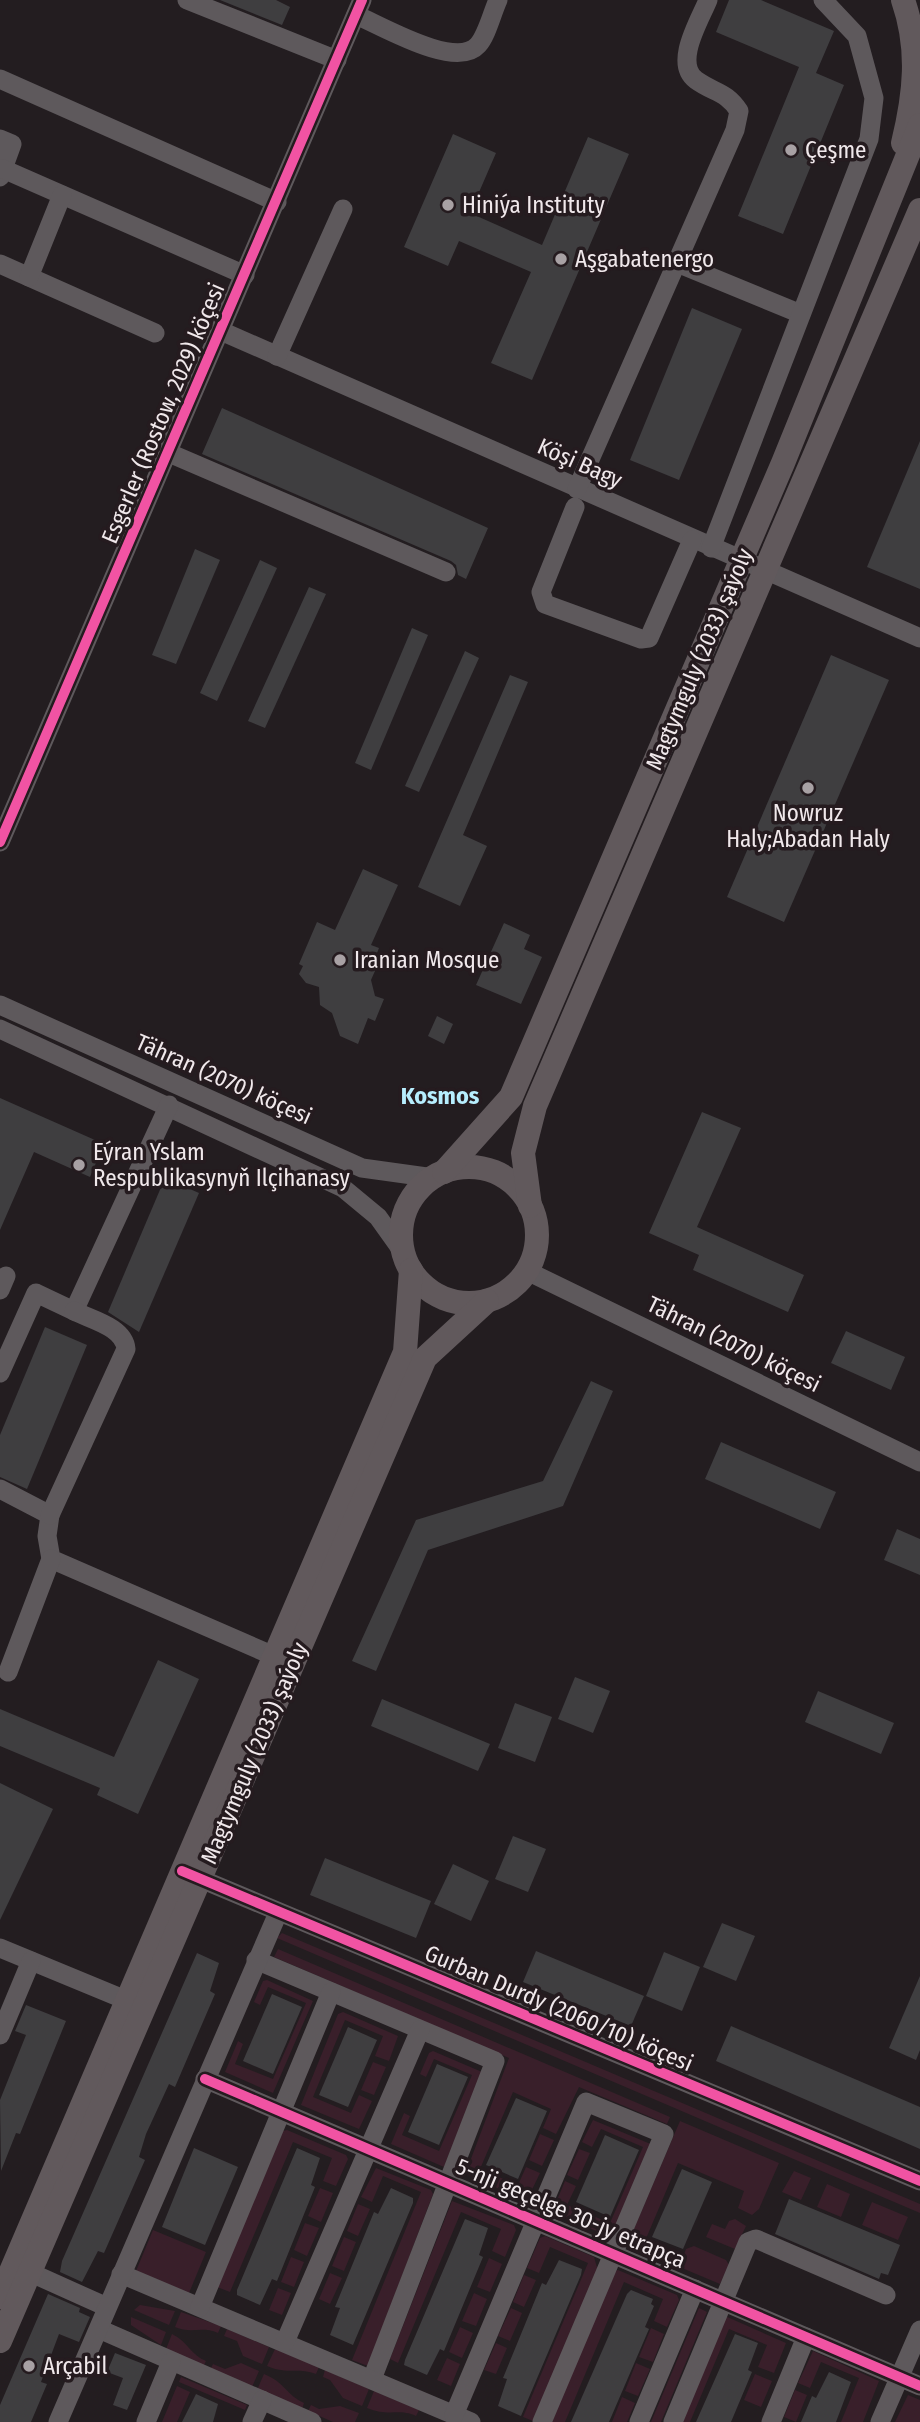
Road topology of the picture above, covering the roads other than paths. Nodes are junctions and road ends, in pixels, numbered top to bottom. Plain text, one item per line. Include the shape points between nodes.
1 (187, 0) edge
2 (498, 0) edge
3 (708, 0) edge
4 (823, 0) edge
5 (904, 0) edge
6 (359, 8) edge
7 (337, 60) junction
8 (0, 79) edge
9 (920, 125) edge
10 (0, 139) edge
11 (2, 173) edge
12 (62, 195) junction
13 (277, 202) junction
14 (343, 209) dead end
15 (887, 210) junction
16 (918, 215) edge
17 (677, 263) junction
18 (0, 264) edge
19 (245, 275) junction
20 (29, 276) junction
21 (801, 314) junction
22 (221, 331) junction
23 (155, 333) dead end
24 (277, 356) junction
25 (169, 453) junction
26 (576, 498) junction
27 (692, 540) junction
28 (711, 548) junction
29 (741, 562) junction
30 (446, 572) dead end
31 (765, 573) junction
32 (920, 638) edge
33 (0, 842) edge
34 (0, 1005) edge
35 (0, 1029) edge
36 (169, 1105) junction
37 (439, 1175) junction
38 (530, 1206) junction
39 (407, 1261) junction
40 (527, 1271) junction
41 (487, 1301) junction
42 (74, 1311) junction
43 (0, 1373) edge
44 (920, 1462) edge
45 (0, 1489) edge
46 (50, 1515) junction
47 (51, 1559) junction
48 (274, 1656) junction
49 (8, 1672) dead end
50 (191, 1875) junction
51 (278, 1913) junction
52 (0, 1948) edge
53 (256, 1960) junction
54 (31, 1961) junction
55 (331, 1992) junction
56 (134, 2004) junction
57 (420, 2030) junction
58 (0, 2035) edge
59 (205, 2079) junction
60 (282, 2110) junction
61 (369, 2148) junction
62 (920, 2181) edge
63 (448, 2184) junction
64 (534, 2221) junction
65 (613, 2255) junction
66 (29, 2272) junction
67 (121, 2274) junction
68 (695, 2289) junction
69 (886, 2295) dead end
70 (0, 2297) edge
71 (723, 2300) junction
72 (107, 2307) junction
73 (200, 2307) junction
74 (99, 2329) junction
75 (920, 2330) edge
76 (806, 2337) junction
77 (0, 2341) edge
78 (285, 2342) junction
79 (171, 2362) junction
80 (899, 2377) junction
81 (372, 2379) junction
82 (920, 2386) edge
83 (262, 2400) junction
84 (463, 2418) edge
85 (58, 2422) edge
86 (146, 2422) edge
87 (253, 2422) edge
88 (312, 2422) edge
89 (542, 2422) edge
90 (639, 2422) edge
91 (673, 2422) edge
92 (771, 2422) edge
93 (880, 2422) edge

1 - 7 street
2 - 6 street via 478,45 465,54 446,54
3 - 17 street via 687,52 689,70 695,79 730,97 739,111 736,130
4 - 21 street via 857,36 874,98 869,139
5 - 15 main road via 913,25 914,100
6 - 7 street, Esgerler (Rostow, 2029) köçesi
7 - 13 street, Esgerler (Rostow, 2029) köçesi
8 - 13 street
9 - 15 main road, Magtymguly (2033) şaýoly
10 - 11 street via 12,144
11 - 12 street
12 - 19 street
12 - 20 street
13 - 19 street, Esgerler (Rostow, 2029) köçesi
14 - 24 street
15 - 29 main road, Magtymguly (2033) şaýoly
16 - 31 main road, Magtymguly (2033) şaýoly
17 - 21 street
17 - 26 street
18 - 20 street
19 - 22 street, Esgerler (Rostow, 2029) köçesi
20 - 23 street
21 - 28 street
22 - 24 street, Köşi Bagy
22 - 25 street, Esgerler (Rostow, 2029) köçesi
24 - 26 street, Köşi Bagy
25 - 30 street
25 - 33 street, Esgerler (Rostow, 2029) köçesi
26 - 27 street, Köşi Bagy
26 - 27 street via 541,599 641,639 649,638
27 - 28 street, Köşi Bagy
28 - 29 street, Köşi Bagy
29 - 31 street, Köşi Bagy
29 - 37 main road, Magtymguly (2033) şaýoly via 511,1097
31 - 32 street, Köşi Bagy
31 - 38 main road, Magtymguly (2033) şaýoly via 535,1106 523,1153
34 - 37 street, Tähran (2070) köçesi via 362,1168
35 - 36 street, Tähran (2070) köçesi
36 - 39 street, Tähran (2070) köçesi via 343,1188 379,1217
36 - 42 street
37 - 38 main road via 469,1167 494,1172 515,1186
37 - 39 main road via 409,1205 402,1228
38 - 40 main road via 537,1232
39 - 41 main road via 427,1289 449,1301
39 - 48 main road, Magtymguly (2033) şaýoly via 405,1352
40 - 41 main road via 510,1290
40 - 44 street, Tähran (2070) köçesi
41 - 50 main road, Magtymguly (2033) şaýoly via 425,1357
42 - 43 street via 36,1293
42 - 46 street via 119,1333 126,1349
45 - 46 street
46 - 47 street
47 - 48 street
47 - 49 street
48 - 50 main road, Magtymguly (2033) şaýoly
50 - 51 street, Gurban Durdy (2060/10) köçesi
50 - 56 main road, Magtymguly (2033) şaýoly
51 - 53 street
51 - 62 street, Gurban Durdy (2060/10) köçesi
52 - 54 street
53 - 55 street
53 - 59 street
54 - 56 street
54 - 58 street
55 - 57 street
55 - 60 street
56 - 66 main road, Magtymguly (2033) şaýoly
56 - 70 main road, Magtymguly (2033) şaýoly
57 - 61 street
57 - 63 street via 495,2061
59 - 60 street, 5-nji geçelge 30-jy etrapça
59 - 67 street
60 - 61 street, 5-nji geçelge 30-jy etrapça
60 - 73 street
61 - 63 street, 5-nji geçelge 30-jy etrapça
61 - 78 street
63 - 64 street, 5-nji geçelge 30-jy etrapça
63 - 81 street
64 - 65 street, 5-nji geçelge 30-jy etrapça
64 - 65 street via 586,2102 664,2134
64 - 84 street
65 - 68 street, 5-nji geçelge 30-jy etrapça
65 - 89 street
66 - 72 street
66 - 77 main road, Magtymguly (2033) şaýoly
67 - 72 street
67 - 73 street
68 - 71 street, 5-nji geçelge 30-jy etrapça
68 - 90 street
69 - 71 street via 756,2239 748,2242
71 - 76 street, 5-nji geçelge 30-jy etrapça
71 - 91 street
72 - 74 street
73 - 78 street
74 - 79 street
74 - 85 street
75 - 80 street
76 - 80 street, 5-nji geçelge 30-jy etrapça
76 - 92 street
78 - 81 street
79 - 83 street
79 - 86 street
80 - 82 street, 5-nji geçelge 30-jy etrapça
80 - 93 street
81 - 84 street
83 - 87 street
83 - 88 street

